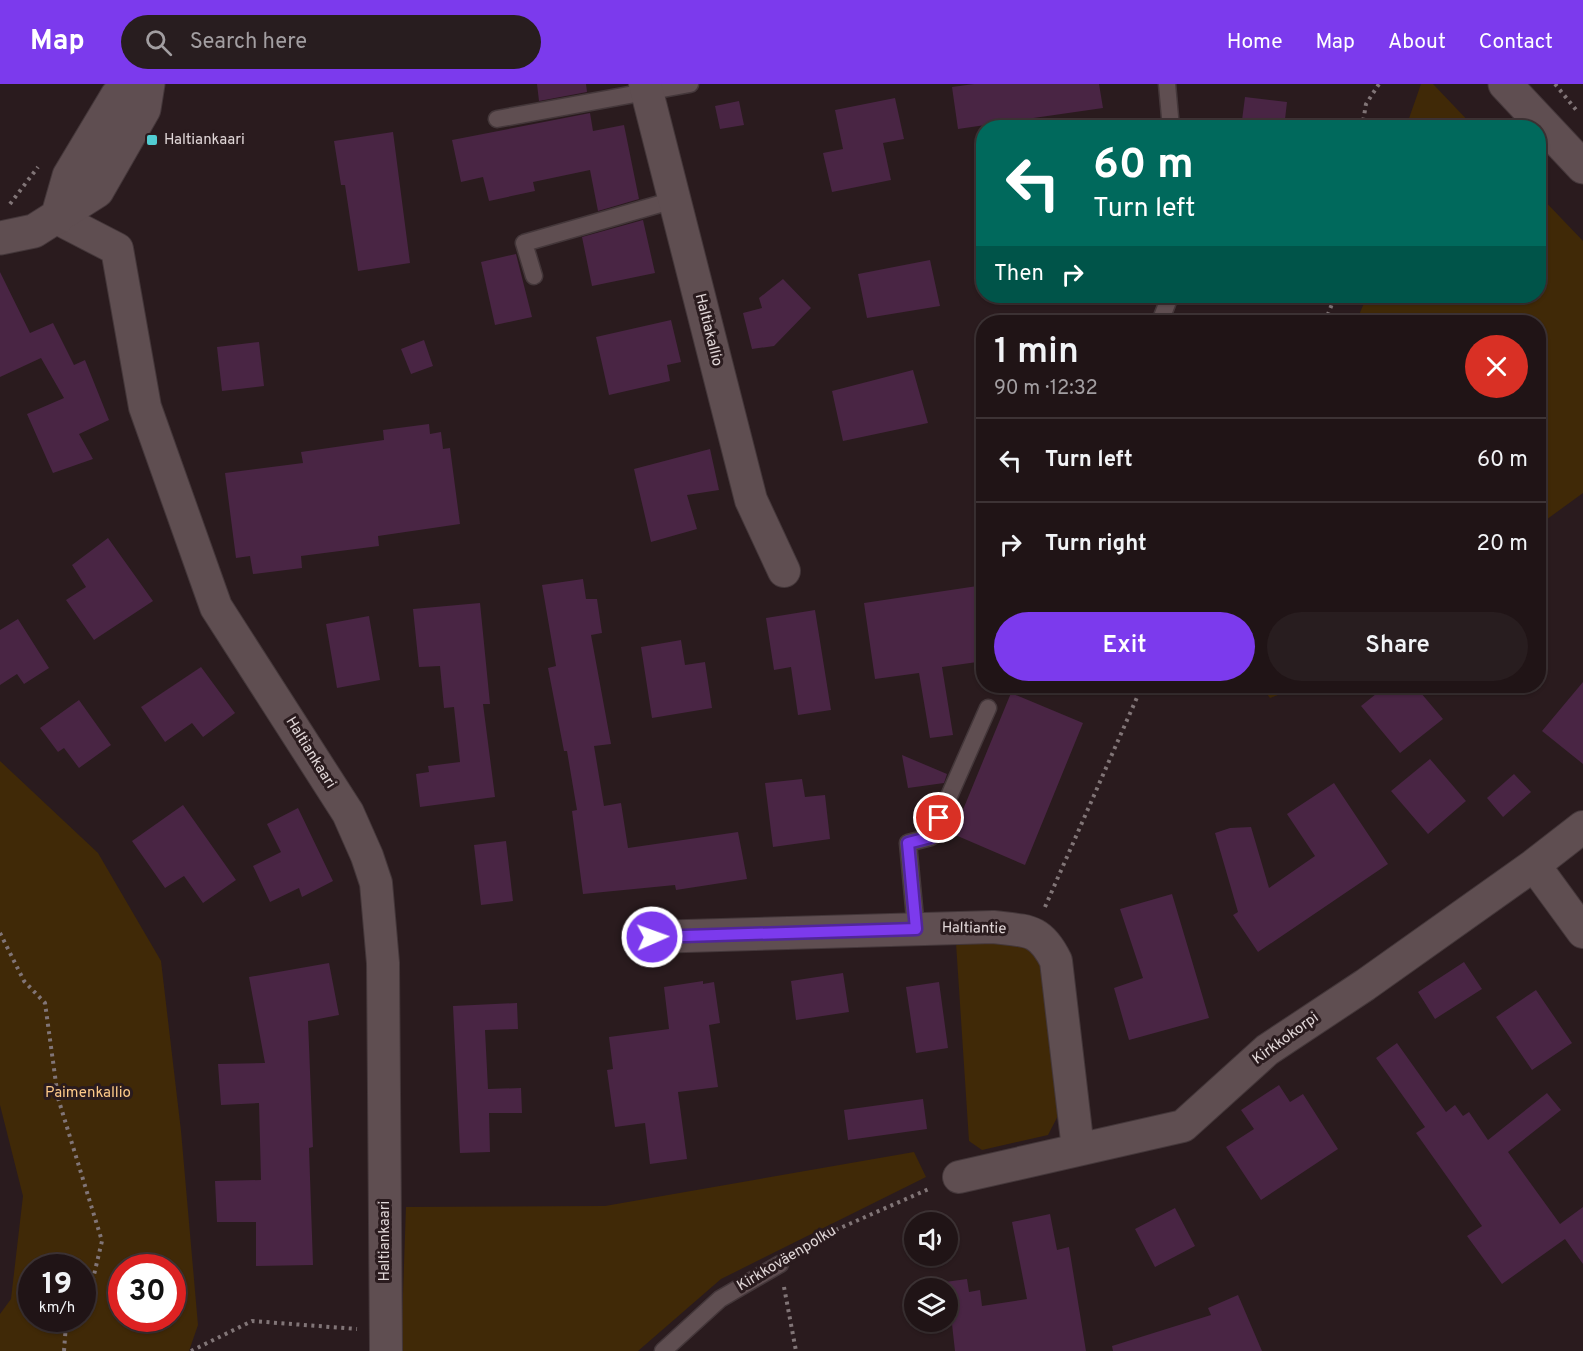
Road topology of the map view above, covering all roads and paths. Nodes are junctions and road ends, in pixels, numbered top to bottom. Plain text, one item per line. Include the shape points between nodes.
1 (131, 84) edge
2 (148, 84) edge
3 (690, 84) edge
4 (1167, 84) edge
5 (1379, 84) edge
6 (1505, 84) edge
7 (1555, 84) edge
8 (646, 89) edge
9 (496, 119) dead end
10 (1583, 119) edge
11 (1170, 120) edge
12 (1363, 120) edge
13 (1539, 120) edge
14 (1546, 128) edge
15 (1583, 167) edge
16 (674, 200) junction
17 (57, 218) junction
18 (0, 238) edge
19 (534, 276) dead end
20 (784, 571) dead end
21 (1139, 693) edge
22 (988, 708) dead end
23 (1583, 827) edge
24 (1534, 865) junction
25 (916, 929) junction
26 (1034, 932) junction
27 (1583, 932) edge
28 (0, 933) edge
29 (652, 937) dead end
30 (1078, 1149) junction
31 (959, 1177) joint
32 (780, 1264) junction
33 (96, 1266) edge
34 (65, 1332) edge
35 (386, 1341) edge
36 (64, 1351) edge
37 (191, 1351) edge
38 (663, 1351) edge
39 (796, 1351) edge

1 - 17 street via 117,96 69,176
2 - 17 street via 144,109 97,191
3 - 8 lane
4 - 11 lane
5 - 12 path via 1366,104
6 - 13 street
7 - 10 path
8 - 9 lane
8 - 16 street, Haltiakallio
14 - 15 street
16 - 19 lane via 524,243
16 - 20 street, Haltiakallio via 752,500
17 - 18 street via 34,231
17 - 35 street, Haltiankaari via 117,249 146,407 216,607 348,813 376,883 383,963
21 - 26 path
22 - 25 lane via 931,837 908,843
23 - 24 street, Kirkkokorpi
24 - 27 street
24 - 30 street, Kirkkokorpi via 1267,1050 1183,1126
25 - 26 street, Haltiantie via 993,927
25 - 29 street, Haltiantie
26 - 30 street via 1047,943 1056,961
28 - 33 path via 24,981 45,1003 58,1098 102,1241
30 - 31 street, Kirkkokorpi
31 - 32 path, Kirkkoväenpolku via 822,1236
32 - 38 lane, Kirkkoväenpolku via 720,1299
32 - 39 path
34 - 36 path
35 - 37 path via 252,1321

